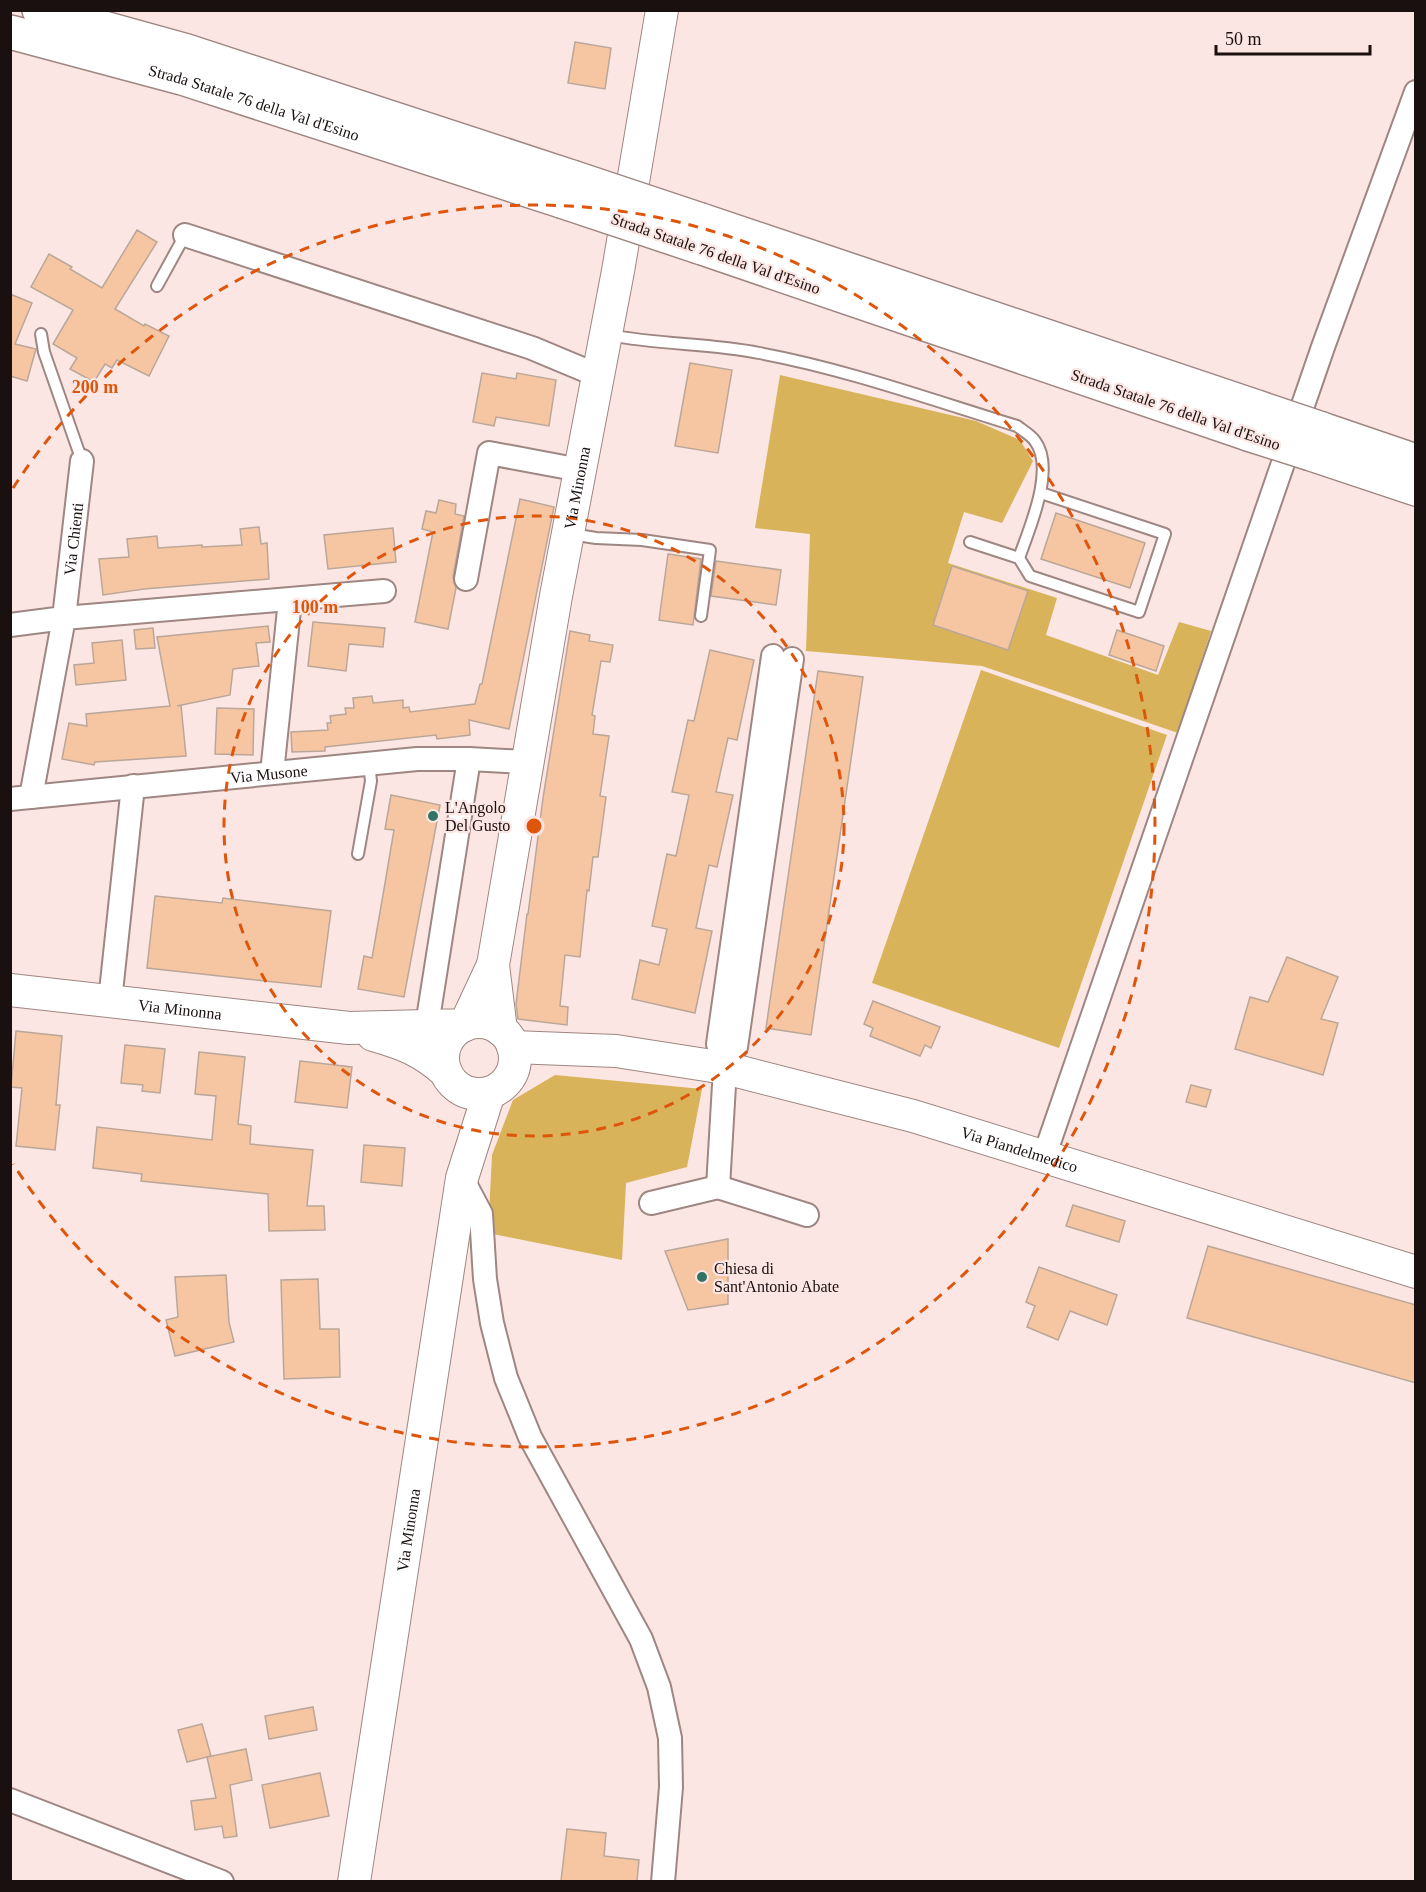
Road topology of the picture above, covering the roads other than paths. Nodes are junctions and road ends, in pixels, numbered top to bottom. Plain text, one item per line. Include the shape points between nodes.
1 (39, 10) edge
2 (662, 10) edge
3 (10, 32) edge
4 (1416, 92) edge
5 (567, 189) junction
6 (185, 235) joint
7 (157, 286) dead end
8 (41, 334) dead end
9 (606, 334) junction
10 (599, 376) junction
11 (1316, 442) junction
12 (82, 461) joint
13 (1416, 461) edge
14 (580, 470) junction
15 (1416, 489) edge
16 (1041, 493) junction
17 (568, 534) junction
18 (970, 543) dead end
19 (1019, 558) junction
20 (466, 579) dead end
21 (384, 591) dead end
22 (290, 600) junction
23 (701, 616) dead end
24 (64, 618) junction
25 (10, 625) edge
26 (782, 658) dead end
27 (469, 759) junction
28 (526, 762) junction
29 (369, 764) junction
30 (272, 773) junction
31 (132, 786) junction
32 (21, 798) edge
33 (358, 854) dead end
34 (493, 965) junction
35 (10, 990) edge
36 (110, 1001) junction
37 (427, 1025) junction
38 (465, 1025) junction
39 (349, 1028) junction
40 (504, 1061) junction
41 (725, 1068) junction
42 (451, 1079) junction
43 (1044, 1157) junction
44 (462, 1178) junction
45 (718, 1187) junction
46 (651, 1203) dead end
47 (807, 1215) dead end
48 (1416, 1272) edge
49 (10, 1800) edge
50 (222, 1881) edge
51 (354, 1881) edge
52 (663, 1881) edge

1 - 5 highway, Strada Statale 76 della Val d'Esino via 187,51
2 - 9 main road, Via Minonna
3 - 5 highway, Strada Statale 76 della Val d'Esino
4 - 43 street via 1319,358
5 - 11 highway, Strada Statale 76 della Val d'Esino, bridge
6 - 7 lane
6 - 10 street via 532,348
8 - 12 lane
9 - 10 main road, Via Minonna
9 - 16 lane via 756,352 797,361 1017,426 1035,441 1043,463
10 - 14 main road, Via Minonna
11 - 13 highway, Strada Statale 76 della Val d'Esino
11 - 15 highway, Strada Statale 76 della Val d'Esino
12 - 24 street, Via Chienti
14 - 17 main road, Via Minonna
14 - 20 street via 489,453
16 - 19 lane
16 - 19 lane via 1165,534 1139,612 1030,576
17 - 23 lane via 710,550
17 - 28 main road, Via Minonna
18 - 19 lane
21 - 22 street
22 - 24 street
22 - 30 street
24 - 25 street
24 - 32 street, Via Chienti
26 - 41 street via 736,1047
27 - 28 street, Via Musone
27 - 29 street, Via Musone
27 - 37 street
28 - 34 main road, Via Minonna
29 - 30 street, Via Musone
29 - 33 lane via 371,781
30 - 31 street, Via Musone
31 - 32 street, Via Musone
31 - 36 street
34 - 38 main road, Via Minonna
34 - 40 main road, Via Minonna
35 - 36 main road, Via Minonna
36 - 39 main road, Via Minonna
37 - 38 main road, Via Minonna
37 - 39 main road, Via Minonna
38 - 40 main road, Via Minonna via 483,1022
38 - 42 main road, Via Minonna via 445,1045 443,1064
39 - 42 main road, Via Minonna via 408,1045 433,1060
40 - 41 main road, Via Piandelmedico via 555,1061 616,1051
40 - 42 main road, Via Minonna via 478,1094 466,1092
40 - 44 main road, Via Minonna
41 - 43 main road, Via Piandelmedico via 913,1116
41 - 45 street
42 - 44 main road, Via Minonna
43 - 48 main road, Via Piandelmedico
44 - 51 main road, Via Minonna
44 - 52 street via 481,1214 492,1323 506,1378 530,1437 641,1639 659,1687 670,1738 671,1777
45 - 46 street
45 - 47 street
49 - 50 street

